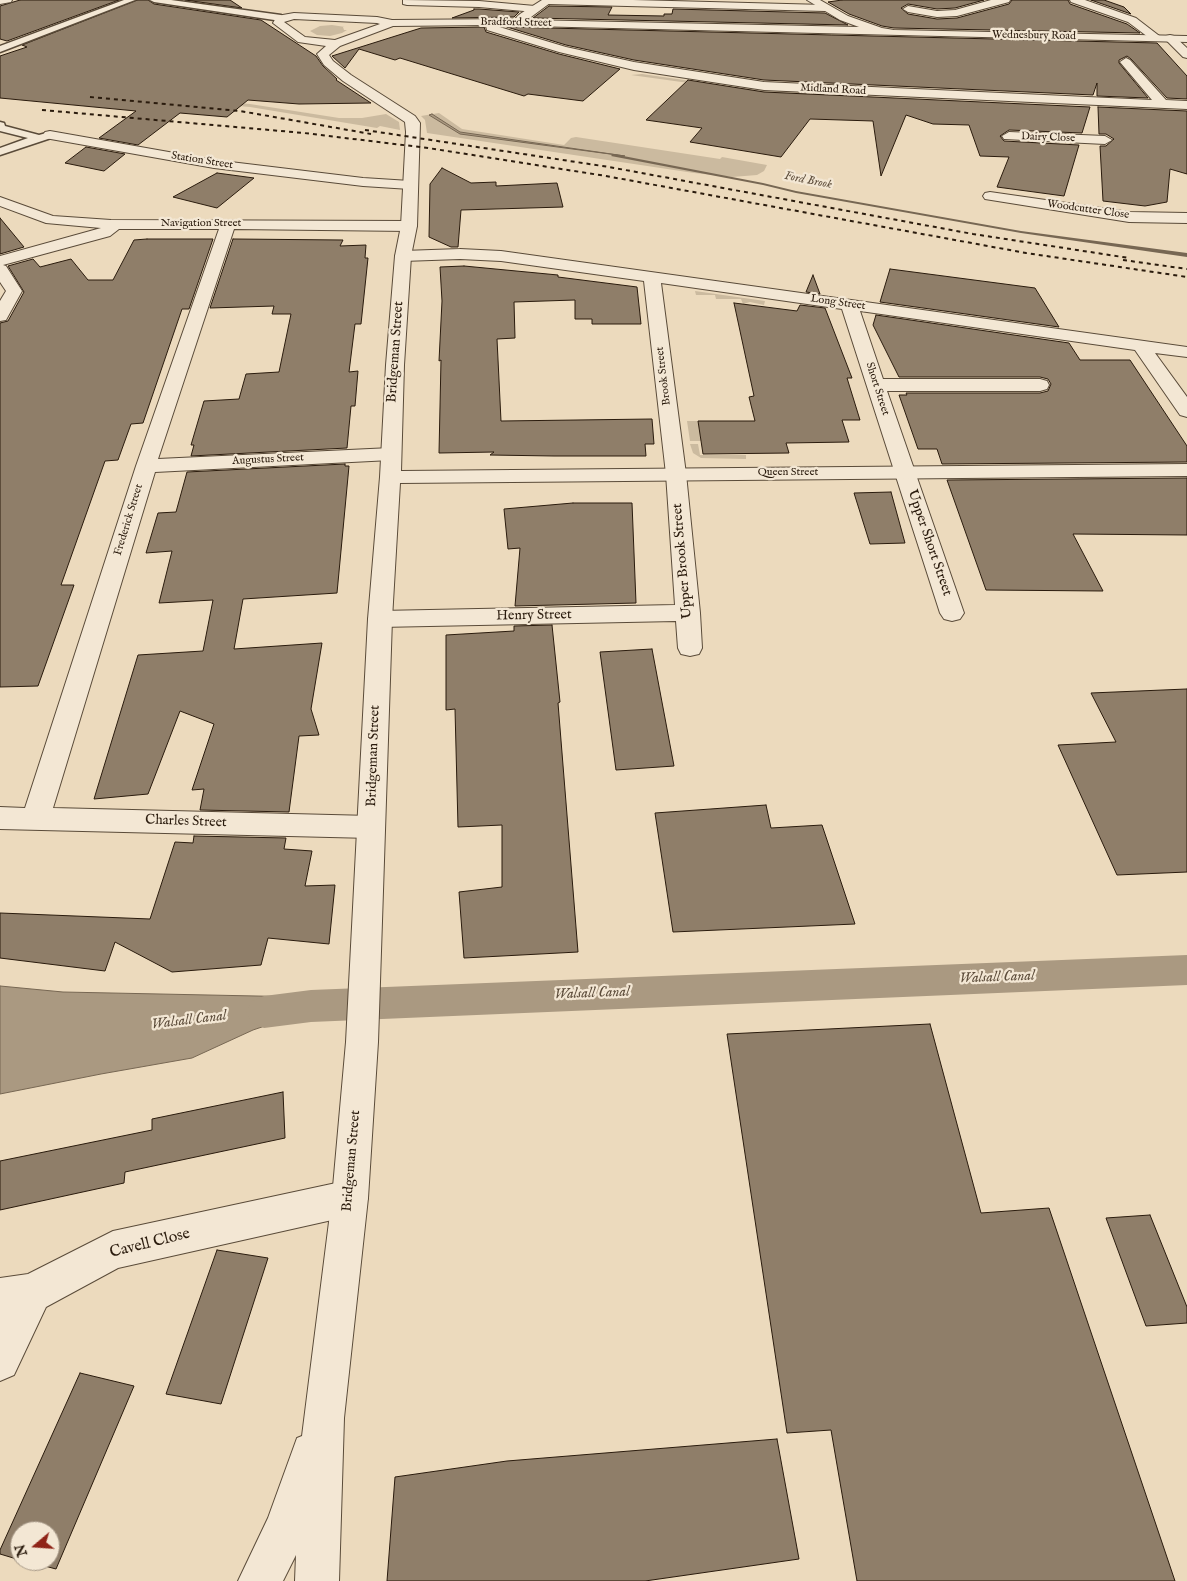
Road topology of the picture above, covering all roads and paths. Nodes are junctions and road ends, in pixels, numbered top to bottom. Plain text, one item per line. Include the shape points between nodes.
1 (7, 0) edge
2 (131, 0) edge
3 (154, 0) edge
4 (548, 0) edge
5 (803, 0) edge
6 (1005, 0) edge
7 (1075, 0) edge
8 (0, 1) edge
9 (407, 1) edge
10 (983, 2) edge
11 (818, 3) edge
12 (535, 9) junction
13 (908, 9) dead end
14 (281, 18) junction
15 (490, 22) junction
16 (519, 22) junction
17 (392, 23) junction
18 (880, 30) junction
19 (1156, 38) junction
20 (1170, 38) junction
21 (1187, 38) edge
22 (336, 44) junction
23 (0, 49) edge
24 (1187, 55) edge
25 (1126, 62) dead end
26 (1118, 74) dead end
27 (1137, 74) junction
28 (1071, 101) junction
29 (1162, 104) junction
30 (1187, 106) edge
31 (0, 125) edge
32 (44, 136) junction
33 (1009, 136) dead end
34 (1088, 139) junction
35 (1105, 140) dead end
36 (0, 152) edge
37 (410, 185) junction
38 (990, 196) dead end
39 (0, 201) edge
40 (1187, 218) edge
41 (115, 224) junction
42 (228, 224) junction
43 (409, 226) junction
44 (453, 244) dead end
45 (403, 256) junction
46 (488, 256) junction
47 (0, 261) edge
48 (0, 269) edge
49 (652, 278) junction
50 (849, 305) junction
51 (0, 316) edge
52 (1140, 344) junction
53 (1187, 352) edge
54 (875, 385) junction
55 (1040, 385) dead end
56 (1187, 411) edge
57 (390, 454) junction
58 (146, 466) junction
59 (1187, 470) edge
60 (905, 473) junction
61 (676, 474) junction
62 (390, 477) junction
63 (688, 613) junction
64 (952, 613) dead end
65 (380, 619) junction
66 (690, 648) dead end
67 (0, 818) edge
68 (36, 818) junction
69 (371, 827) junction
70 (350, 1198) junction
71 (16, 1295) edge
72 (0, 1361) edge
73 (323, 1418) junction
74 (260, 1581) edge
75 (317, 1581) edge

1 - 8 street
2 - 23 street
3 - 14 street, Bradford Street
4 - 11 street
4 - 12 street
5 - 11 street
6 - 10 street
7 - 19 street via 1132,20
9 - 12 street
9 - 17 street
10 - 13 street via 957,13
11 - 18 street via 844,18
12 - 16 street
14 - 17 street, Bradford Street via 307,16
14 - 22 street via 279,26 302,40
15 - 16 street, Bradford Street
15 - 17 street, Bradford Street
15 - 28 street, Midland Road via 491,28 563,50 718,80 821,90
16 - 18 street, Bradford Street
17 - 22 street
18 - 19 street, Wednesbury Road via 953,35
19 - 20 street, Wednesbury Road
20 - 21 street, Wednesbury Road
20 - 24 street
22 - 37 street, Bridgeman Street via 323,54 328,63 412,121
25 - 27 street
26 - 27 street
27 - 29 street
28 - 29 street, Midland Road
28 - 34 street, Dairy Close
29 - 30 street, Midland Road
31 - 32 street, Station Street via 0,128
32 - 36 street
32 - 37 street, Station Street via 214,164
33 - 34 street, Dairy Close
34 - 35 street, Dairy Close
37 - 43 street, Bridgeman Street
38 - 40 street, Woodcutter Close via 1129,217
39 - 41 street via 52,220
41 - 42 street, Navigation Street
41 - 47 street, Navigation Street via 105,232
42 - 43 street, Navigation Street
42 - 58 street, Frederick Street
43 - 45 street, Bridgeman Street
44 - 46 street via 493,249
45 - 46 street, Long Street
45 - 57 street, Bridgeman Street
46 - 49 street, Long Street
48 - 51 street via 14,291
49 - 50 street, Long Street
49 - 61 street, Brook Street
50 - 52 street, Long Street
50 - 54 street, Short Street
52 - 53 street, Long Street
52 - 56 street
54 - 55 street
54 - 60 street, Short Street
57 - 58 street, Augustus Street
57 - 62 street, Bridgeman Street
58 - 68 street, Frederick Street
59 - 60 street, Queen Street
60 - 61 street, Queen Street
60 - 64 street, Upper Short Street
61 - 62 street, Queen Street
61 - 63 street, Upper Brook Street
62 - 65 street, Bridgeman Street
63 - 65 street, Henry Street
63 - 66 street, Upper Brook Street
65 - 69 street, Bridgeman Street
67 - 68 street, Charles Street
68 - 69 street, Charles Street
69 - 70 street, Bridgeman Street via 362,1042
70 - 71 street, Cavell Close via 114,1250
70 - 73 street, Bridgeman Street
71 - 72 street, Cavell Close
73 - 74 street via 287,1527
73 - 75 street, Bridgeman Street

